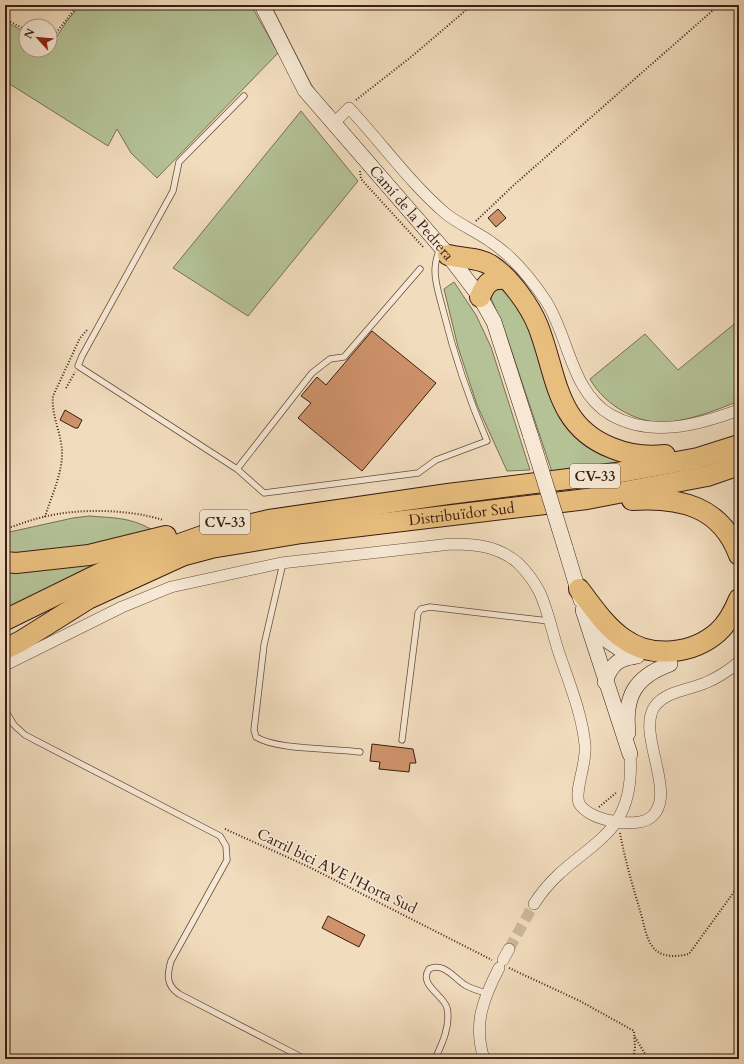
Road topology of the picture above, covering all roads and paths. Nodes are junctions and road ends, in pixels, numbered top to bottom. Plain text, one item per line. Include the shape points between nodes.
1 (78, 5) edge
2 (262, 5) edge
3 (472, 5) edge
4 (719, 5) edge
5 (5, 19) edge
6 (18, 26) edge
7 (58, 30) edge
8 (244, 96) dead end
9 (349, 108) junction
10 (333, 124) junction
11 (363, 168) dead end
12 (469, 228) junction
13 (439, 251) junction
14 (420, 269) dead end
15 (507, 279) junction
16 (480, 297) junction
17 (90, 325) dead end
18 (78, 366) junction
19 (66, 388) dead end
20 (739, 410) edge
21 (739, 436) edge
22 (739, 445) edge
23 (739, 465) edge
24 (237, 469) junction
25 (448, 494) junction
26 (587, 499) junction
27 (45, 517) junction
28 (162, 520) dead end
29 (5, 529) edge
30 (739, 555) edge
31 (182, 556) junction
32 (5, 562) edge
33 (283, 563) junction
34 (739, 599) edge
35 (584, 600) junction
36 (739, 618) edge
37 (5, 620) edge
38 (549, 621) junction
39 (5, 632) edge
40 (718, 632) junction
41 (5, 649) edge
42 (632, 657) junction
43 (739, 662) edge
44 (670, 664) junction
45 (5, 665) edge
46 (605, 682) junction
47 (639, 683) junction
48 (5, 710) edge
49 (402, 740) dead end
50 (360, 752) dead end
51 (630, 754) junction
52 (617, 822) junction
53 (225, 829) dead end
54 (739, 885) edge
55 (534, 904) tunnel mouth
56 (509, 949) tunnel mouth
57 (500, 964) junction
58 (486, 993) junction
59 (635, 1036) junction
60 (305, 1059) edge
61 (435, 1059) edge
62 (484, 1059) edge
63 (633, 1059) edge
64 (648, 1059) edge

1 - 7 path
2 - 10 street, Camí de la Pedrera via 305,90
3 - 9 path via 350,104
4 - 12 path via 515,184
5 - 6 path
8 - 18 lane via 179,162 173,191
9 - 10 street
9 - 12 street via 429,198 446,214
10 - 13 street, Camí de la Pedrera
11 - 13 path via 360,172 361,179
12 - 20 street via 492,242 508,256 546,301 581,382 594,401 610,414 643,427 665,429 689,425
13 - 15 highway via 484,261
13 - 16 street, Camí de la Pedrera
13 - 24 lane via 435,272 439,292 469,396 488,441 436,460 418,472 264,493
14 - 24 lane via 344,357 330,359 312,373
15 - 16 highway via 495,278 487,282
15 - 21 highway via 538,325 564,405 588,436 625,453 653,456 694,451
16 - 35 street, Camí de la Pedrera, bridge via 494,322
17 - 27 path via 80,338 53,396 52,406 62,450 60,468
18 - 19 path
18 - 24 lane
22 - 25 highway, Distribuïdor Sud / CV-33 via 698,458 616,473
23 - 26 highway, Distribuïdor Sud / CV-33 via 707,476
25 - 32 highway, CV-33 via 266,512 89,555
25 - 37 highway via 270,520 202,536 107,570
26 - 30 highway via 604,504 665,499 684,502 716,519 729,534
26 - 31 highway, Distribuïdor Sud / CV-33 via 302,533 211,548
27 - 28 path via 104,511
27 - 29 path
31 - 39 highway, CV-33 via 117,578
31 - 41 highway via 88,599
33 - 38 street via 451,544 472,544 492,548 519,564 540,593
33 - 45 street via 171,587
33 - 50 lane via 264,645 254,730 256,737 296,746
34 - 40 highway
35 - 40 highway via 612,630 625,640 646,650 666,653 685,649
35 - 42 street via 606,633 626,648
35 - 46 street
36 - 44 highway via 726,638 713,648 700,656
38 - 49 lane via 430,607 420,609
38 - 52 street via 584,734 586,758 578,791 580,804 591,814
40 - 42 street via 703,648 686,655 664,658
42 - 44 highway
42 - 46 street via 620,659
42 - 47 street via 637,663
43 - 52 street via 725,674 705,684 668,695 654,707 650,721 661,802 657,812 642,822
44 - 47 street via 650,673
46 - 51 street
47 - 51 street via 630,697 626,714
48 - 60 lane via 14,725 25,735 220,836 226,846 227,860 171,961 168,978 170,985 179,994
51 - 52 street via 630,789
52 - 54 path via 625,863 646,932 652,946 663,954 673,957 689,954
52 - 55 street via 605,836 553,878
53 - 57 path, Carril bici AVE l'Horta Sud
56 - 57 street
57 - 58 street
57 - 59 path, Carril bici AVE l'Horta Sud via 580,1002 634,1031
58 - 61 lane via 467,986 447,970 432,967 428,969 428,983 447,1007 448,1017 442,1044
58 - 62 street via 479,1024 479,1044
59 - 63 path
59 - 64 path

